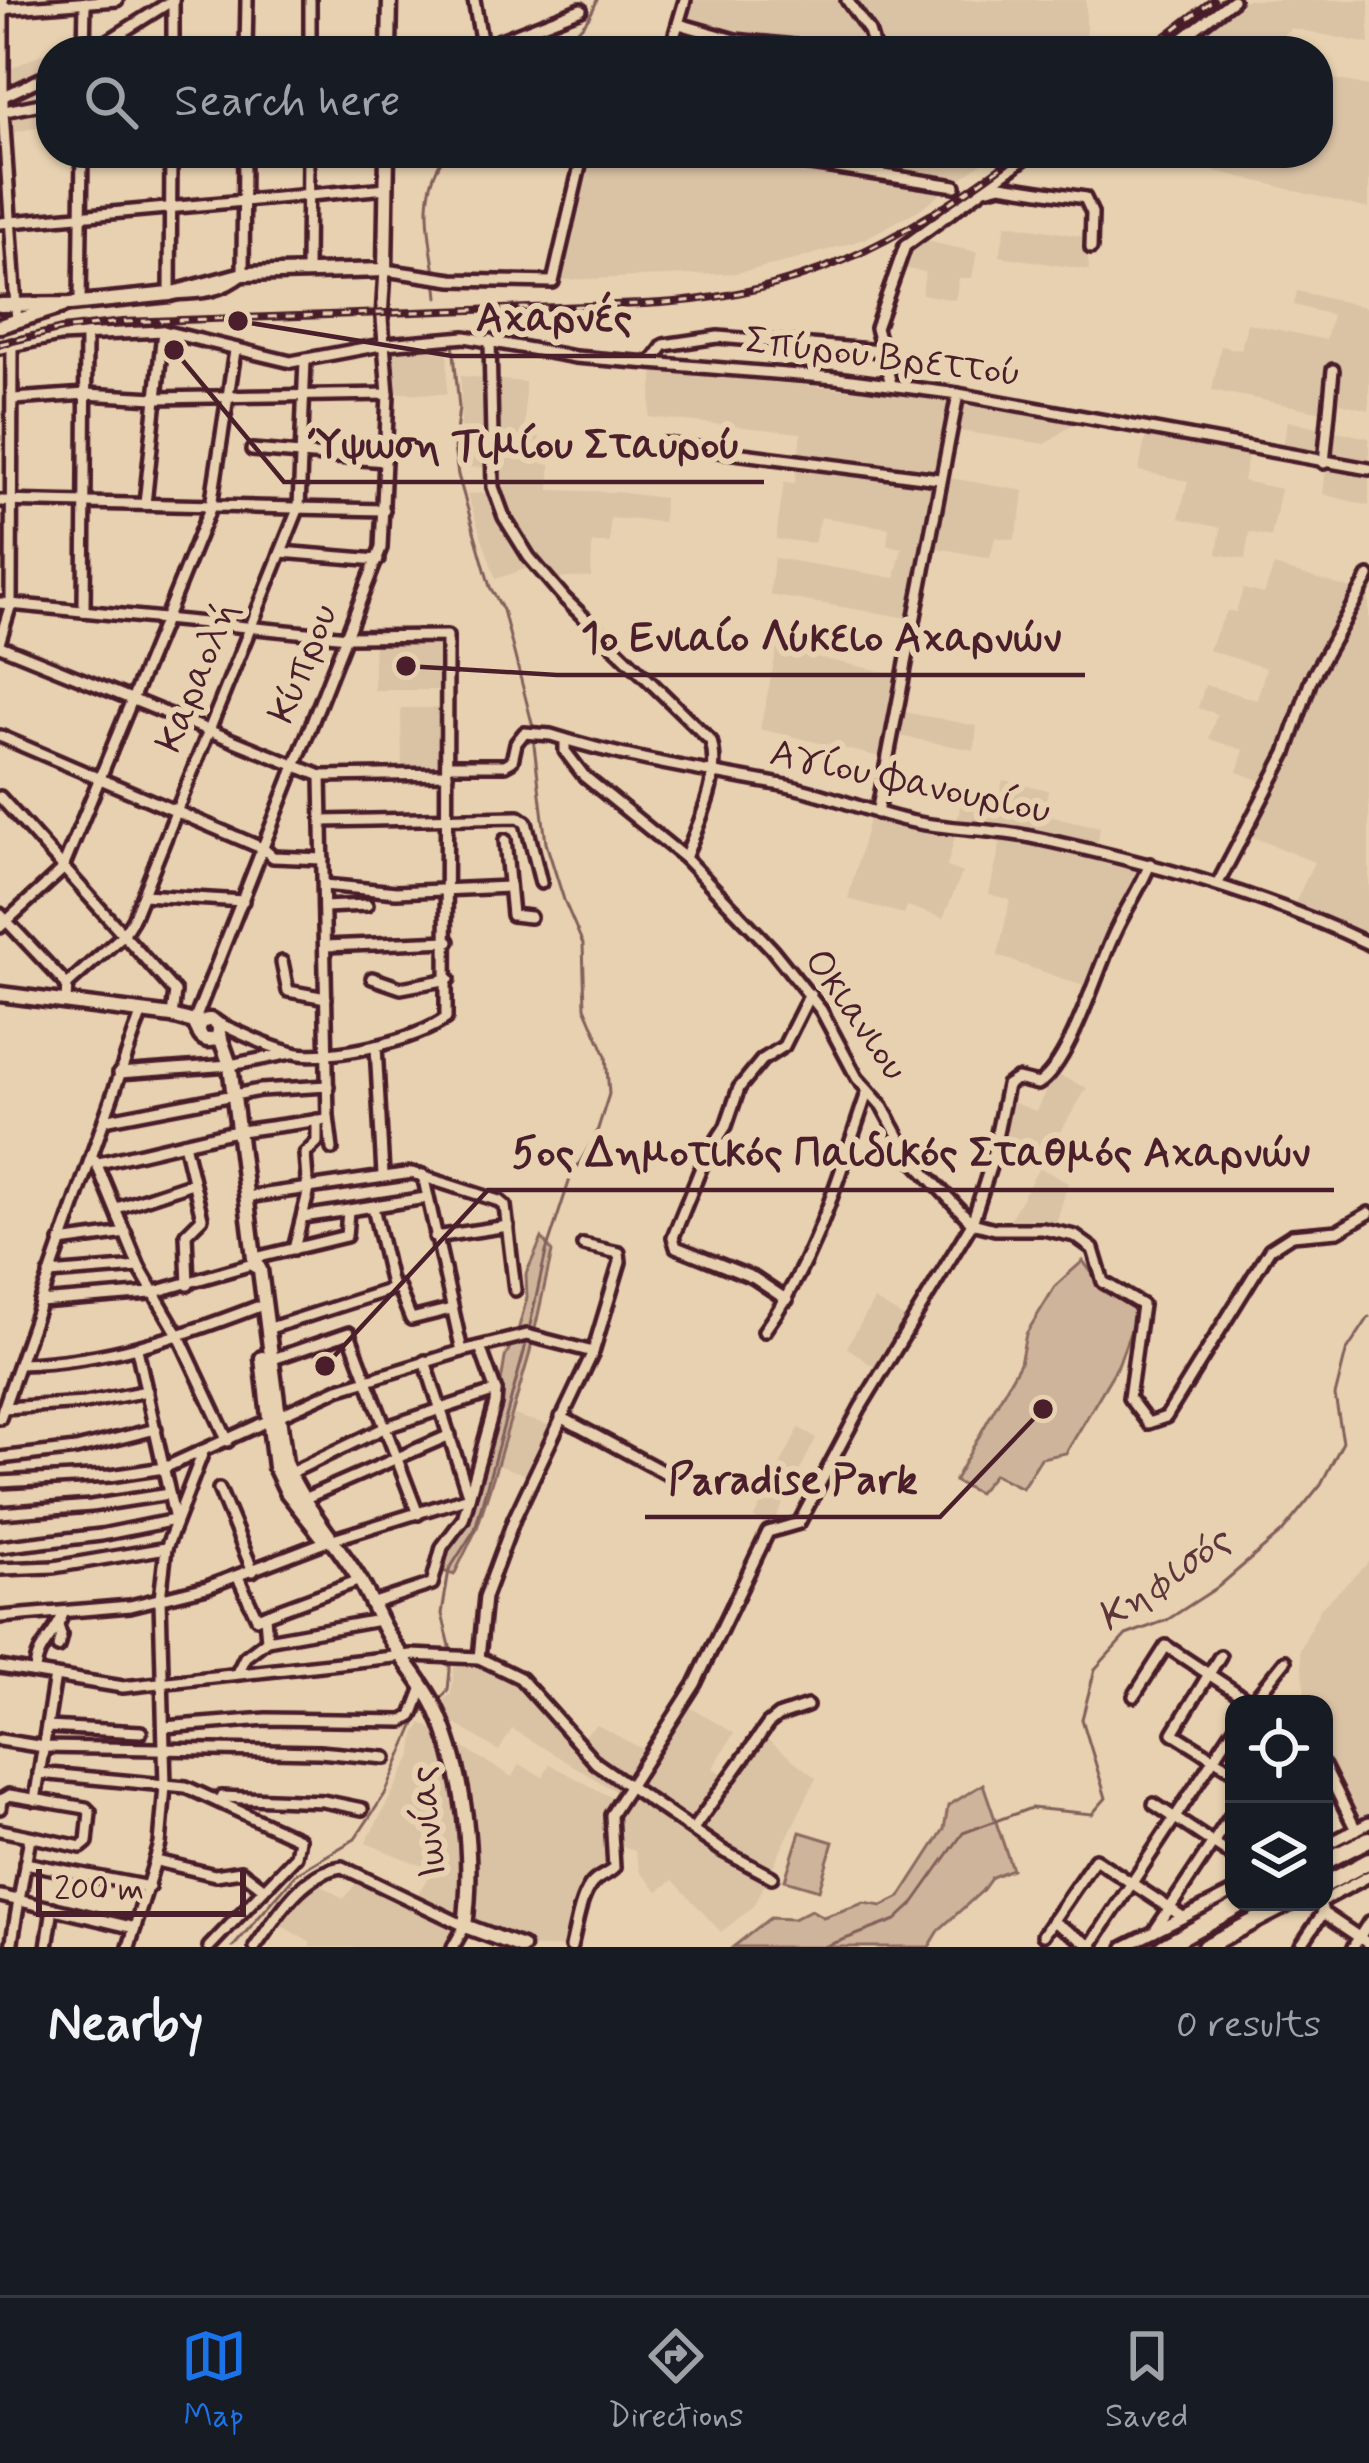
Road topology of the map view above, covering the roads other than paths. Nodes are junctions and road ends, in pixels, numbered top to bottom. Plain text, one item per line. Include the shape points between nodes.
1 (117, 0) edge
2 (173, 0) edge
3 (247, 0) edge
4 (310, 0) edge
5 (390, 0) edge
6 (474, 0) edge
7 (685, 0) edge
8 (847, 0) edge
9 (1233, 0) edge
10 (85, 2) edge
11 (2, 6) edge
12 (581, 9) dead end
13 (679, 24) junction
14 (87, 36) edge
15 (113, 36) edge
16 (172, 36) edge
17 (246, 36) edge
18 (310, 36) edge
19 (389, 36) edge
20 (478, 36) edge
21 (514, 36) edge
22 (675, 36) edge
23 (721, 36) edge
24 (870, 36) edge
25 (1186, 36) edge
26 (36, 81) edge
27 (1, 98) edge
28 (36, 105) edge
29 (2, 112) edge
30 (82, 168) edge
31 (171, 168) edge
32 (244, 168) edge
33 (308, 168) edge
34 (387, 168) edge
35 (580, 168) edge
36 (837, 168) edge
37 (1014, 168) edge
38 (955, 186) dead end
39 (387, 188) junction
40 (989, 188) junction
41 (307, 195) junction
42 (243, 201) junction
43 (170, 207) junction
44 (81, 215) junction
45 (4, 223) edge
46 (1091, 248) dead end
47 (385, 270) junction
48 (307, 272) junction
49 (243, 274) junction
50 (170, 294) junction
51 (75, 303) junction
52 (16, 304) junction
53 (0, 305) edge
54 (16, 322) junction
55 (0, 326) edge
56 (163, 331) junction
57 (86, 334) junction
58 (490, 340) junction
59 (386, 344) junction
60 (12, 345) junction
61 (0, 348) edge
62 (235, 351) junction
63 (881, 351) junction
64 (305, 360) junction
65 (651, 363) junction
66 (1333, 370) dead end
67 (891, 384) junction
68 (0, 392) edge
69 (86, 394) junction
70 (388, 394) junction
71 (958, 394) junction
72 (14, 395) junction
73 (303, 396) junction
74 (154, 398) junction
75 (226, 398) junction
76 (664, 444) dead end
77 (252, 450) dead end
78 (302, 454) junction
79 (385, 461) junction
80 (1324, 463) junction
81 (1369, 469) edge
82 (940, 479) junction
83 (6, 501) edge
84 (85, 503) junction
85 (146, 504) junction
86 (211, 506) junction
87 (299, 507) junction
88 (384, 510) junction
89 (281, 552) junction
90 (378, 560) junction
91 (1369, 576) edge
92 (6, 604) edge
93 (84, 610) junction
94 (166, 617) junction
95 (252, 626) junction
96 (348, 637) junction
97 (0, 643) edge
98 (131, 700) junction
99 (207, 731) junction
100 (0, 736) edge
101 (566, 740) junction
102 (295, 766) junction
103 (447, 770) junction
104 (712, 775) junction
105 (321, 776) junction
106 (99, 777) junction
107 (1, 800) edge
108 (175, 812) junction
109 (877, 813) junction
110 (447, 819) junction
111 (322, 821) junction
112 (505, 840) dead end
113 (264, 849) junction
114 (685, 858) junction
115 (323, 859) junction
116 (1150, 864) junction
117 (62, 870) junction
118 (1218, 883) junction
119 (541, 884) dead end
120 (323, 885) junction
121 (368, 887) junction
122 (509, 887) junction
123 (447, 890) junction
124 (142, 895) junction
125 (243, 902) junction
126 (324, 907) junction
127 (530, 917) dead end
128 (2, 921) edge
129 (123, 935) junction
130 (449, 941) junction
131 (1369, 944) edge
132 (325, 946) junction
133 (282, 962) dead end
134 (371, 978) dead end
135 (449, 980) junction
136 (67, 985) junction
137 (0, 994) edge
138 (810, 994) junction
139 (326, 998) junction
140 (66, 1000) junction
141 (118, 1010) junction
142 (141, 1014) junction
143 (172, 1016) junction
144 (206, 1025) junction
145 (136, 1030) junction
146 (376, 1046) junction
147 (327, 1052) junction
148 (291, 1053) junction
149 (229, 1062) junction
150 (119, 1073) junction
151 (328, 1086) junction
152 (867, 1093) junction
153 (234, 1094) junction
154 (325, 1119) junction
155 (104, 1120) junction
156 (238, 1131) junction
157 (184, 1143) junction
158 (332, 1149) dead end
159 (95, 1160) junction
160 (383, 1175) junction
161 (423, 1175) junction
162 (193, 1183) junction
163 (308, 1188) junction
164 (246, 1197) junction
165 (426, 1198) junction
166 (373, 1207) junction
167 (117, 1208) junction
168 (348, 1210) junction
169 (1369, 1213) edge
170 (302, 1216) junction
171 (972, 1223) junction
172 (508, 1226) junction
173 (126, 1232) junction
174 (435, 1238) junction
175 (61, 1242) junction
176 (583, 1245) dead end
177 (294, 1250) junction
178 (255, 1260) junction
179 (139, 1267) junction
180 (49, 1274) junction
181 (188, 1285) junction
182 (392, 1288) junction
183 (515, 1290) dead end
184 (151, 1293) junction
185 (788, 1300) junction
186 (40, 1302) junction
187 (257, 1306) junction
188 (451, 1309) junction
189 (267, 1329) junction
190 (764, 1331) dead end
191 (179, 1336) junction
192 (480, 1347) junction
193 (137, 1349) junction
194 (462, 1351) junction
195 (593, 1352) junction
196 (267, 1361) junction
197 (425, 1361) junction
198 (20, 1364) junction
199 (366, 1381) junction
200 (147, 1391) junction
201 (496, 1391) junction
202 (439, 1406) junction
203 (2, 1413) edge
204 (561, 1417) junction
205 (273, 1420) junction
206 (386, 1427) junction
207 (157, 1429) junction
208 (450, 1435) junction
209 (227, 1441) junction
210 (486, 1446) junction
211 (76, 1449) junction
212 (203, 1452) junction
213 (456, 1452) junction
214 (0, 1458) edge
215 (398, 1459) junction
216 (164, 1468) junction
217 (669, 1475) dead end
218 (284, 1476) junction
219 (80, 1478) junction
220 (0, 1482) edge
221 (219, 1490) dead end
222 (169, 1494) junction
223 (469, 1497) junction
224 (300, 1501) junction
225 (0, 1513) edge
226 (418, 1514) junction
227 (176, 1520) junction
228 (330, 1540) junction
229 (0, 1547) edge
230 (166, 1548) junction
231 (0, 1569) edge
232 (253, 1571) junction
233 (238, 1577) junction
234 (360, 1580) junction
235 (160, 1599) junction
236 (370, 1604) junction
237 (63, 1614) junction
238 (265, 1617) junction
239 (0, 1618) edge
240 (379, 1620) junction
241 (58, 1627) junction
242 (267, 1640) junction
243 (58, 1647) dead end
244 (400, 1656) junction
245 (1220, 1656) dead end
246 (479, 1658) junction
247 (1285, 1661) dead end
248 (0, 1667) edge
249 (35, 1672) junction
250 (237, 1673) junction
251 (1208, 1674) junction
252 (55, 1676) junction
253 (163, 1683) junction
254 (425, 1691) junction
255 (1239, 1695) edge
256 (1259, 1695) edge
257 (1134, 1696) dead end
258 (807, 1706) dead end
259 (47, 1727) junction
260 (164, 1727) junction
261 (103, 1730) junction
262 (141, 1732) dead end
263 (0, 1740) edge
264 (1225, 1742) edge
265 (44, 1747) junction
266 (102, 1749) junction
267 (164, 1751) junction
268 (386, 1758) dead end
269 (1214, 1759) junction
270 (1225, 1766) edge
271 (39, 1773) junction
272 (1333, 1782) edge
273 (628, 1783) junction
274 (165, 1786) junction
275 (210, 1796) junction
276 (35, 1800) junction
277 (1154, 1804) dead end
278 (0, 1808) edge
279 (362, 1809) dead end
280 (1176, 1818) junction
281 (1369, 1823) edge
282 (1225, 1825) edge
283 (693, 1829) junction
284 (0, 1830) edge
285 (1362, 1834) edge
286 (30, 1837) junction
287 (1213, 1843) junction
288 (1333, 1843) edge
289 (1225, 1851) edge
290 (1333, 1855) edge
291 (157, 1861) junction
292 (1369, 1862) edge
293 (25, 1863) junction
294 (1369, 1876) edge
295 (772, 1877) dead end
296 (1333, 1880) edge
297 (1133, 1881) junction
298 (149, 1887) junction
299 (262, 1887) junction
300 (0, 1896) edge
301 (1333, 1897) edge
302 (1225, 1898) edge
303 (19, 1900) junction
304 (1171, 1907) junction
305 (52, 1908) junction
306 (1225, 1909) edge
307 (1274, 1911) edge
308 (1318, 1911) edge
309 (1328, 1911) edge
310 (1052, 1921) junction
311 (1369, 1922) edge
312 (1186, 1924) junction
313 (465, 1926) junction
314 (135, 1928) junction
315 (1043, 1934) dead end
316 (1158, 1942) edge
317 (1360, 1943) edge
318 (1092, 1946) edge
319 (10, 1947) edge
320 (47, 1947) edge
321 (129, 1947) edge
322 (209, 1947) edge
323 (255, 1947) edge
324 (453, 1947) edge
325 (522, 1947) edge
326 (571, 1947) edge
327 (1124, 1947) edge
328 (1205, 1947) edge
329 (1300, 1947) edge

1 - 10 street
2 - 15 street
2 - 16 street
3 - 17 street
4 - 18 street
5 - 19 main road
6 - 20 street
7 - 13 street
8 - 24 street
9 - 25 street
10 - 11 street
10 - 14 street
11 - 27 street
12 - 21 street
13 - 22 street
13 - 23 street
26 - 27 street
27 - 29 street
28 - 29 street
29 - 45 street
30 - 44 street
31 - 43 street
32 - 42 street
33 - 41 street
34 - 39 main road
35 - 47 street via 553,282
36 - 38 street
37 - 40 street
39 - 41 street
39 - 47 main road
40 - 46 street via 1085,198
40 - 63 street via 905,247 877,323
41 - 42 street
41 - 48 street
42 - 43 street
42 - 49 street
43 - 44 street
43 - 50 street
44 - 45 street
44 - 51 street
45 - 52 street
47 - 48 main road
47 - 59 street, Κύπρου
48 - 49 main road
49 - 50 main road
50 - 51 main road
51 - 52 main road
51 - 54 main road
52 - 53 main road
52 - 54 street
54 - 55 main road
56 - 57 street, Σπύρου Βρεττού
56 - 62 street, Σπύρου Βρεττού
56 - 74 street
57 - 60 street, Σπύρου Βρεττού
57 - 69 street
58 - 59 street, Σπύρου Βρεττού
58 - 65 street, Σπύρου Βρεττού
58 - 104 street via 493,488 504,517 565,599 711,741
59 - 64 street, Σπύρου Βρεττού
59 - 70 street, Κύπρου
60 - 61 street, Σπύρου Βρεττού
60 - 72 street
62 - 64 street, Σπύρου Βρεττού
62 - 75 street
63 - 65 street via 718,337 664,345
63 - 67 street
64 - 73 street, Καραολή
65 - 67 street, Σπύρου Βρεττού
66 - 80 street
67 - 71 street, Σπύρου Βρεττού
68 - 72 street
69 - 72 street
69 - 74 street
69 - 84 street
70 - 73 street
70 - 79 street, Κύπρου
71 - 80 street, Σπύρου Βρεττού
71 - 82 street
72 - 83 street
73 - 75 street
73 - 78 street, Καραολή
74 - 75 street
74 - 85 street
75 - 86 street
76 - 82 street
77 - 78 street
78 - 79 street
78 - 87 street, Καραολή
79 - 88 street, Κύπρου
80 - 81 street, Σπύρου Βρεττού
82 - 109 street
83 - 84 street
83 - 92 street
84 - 85 street
84 - 93 street
85 - 86 street
86 - 87 street
86 - 94 street
87 - 88 street
87 - 89 street, Καραολή
88 - 90 street, Κύπρου
89 - 90 street
89 - 95 street, Καραολή
90 - 96 street, Κύπρου
91 - 118 street via 1311,680 1286,753
92 - 93 street
92 - 97 street
93 - 94 street
94 - 95 street
94 - 98 street
95 - 96 street
95 - 99 street, Καραολή
96 - 102 street, Κύπρου
96 - 103 street via 445,634
97 - 98 street
98 - 99 street
98 - 106 street
99 - 102 street
99 - 108 street, Καραολή
100 - 106 street
101 - 103 street, Αγίου Φανουρίου via 520,736 505,765
101 - 104 street, Αγίου Φανουρίου
101 - 114 street, Οκιανιου via 584,776
102 - 105 street
102 - 113 street, Κύπρου
103 - 105 street
103 - 110 street
104 - 109 street, Αγίου Φανουρίου via 789,786
104 - 114 street
105 - 111 street
106 - 108 street
106 - 117 street
107 - 117 street
108 - 113 street
108 - 124 street, Καραολή
109 - 116 street, Αγίου Φανουρίου
110 - 111 street
110 - 119 street via 524,819
110 - 123 street
111 - 115 street
112 - 122 street
113 - 115 street via 273,857
113 - 125 street, Κύπρου
114 - 138 street, Οκιανιου
115 - 120 street
116 - 118 street, Αγίου Φανουρίου
116 - 171 street via 1049,1076 1007,1085
117 - 128 street
117 - 129 street
118 - 131 street, Αγίου Φανουρίου
120 - 121 street
120 - 126 street
121 - 123 street
121 - 126 street via 367,911
122 - 123 street
122 - 127 street via 512,915
123 - 130 street
124 - 125 street
124 - 129 street, Καραολή
125 - 144 street, Κύπρου via 206,992
126 - 132 street
128 - 136 street
129 - 136 street, Καραολή
129 - 143 street via 176,992
130 - 132 street
130 - 135 street
132 - 139 street
133 - 139 street via 288,991
134 - 135 street via 401,988
135 - 146 street via 443,1022
136 - 140 street
137 - 140 main road
138 - 152 street, Οκιανιου
138 - 185 street via 784,1046 739,1088 673,1237 676,1247
139 - 147 street
140 - 141 main road
141 - 142 main road
141 - 145 street
142 - 143 main road
142 - 145 street
143 - 144 main road
144 - 148 street
144 - 149 main road
145 - 150 street
146 - 147 street
146 - 160 street
147 - 148 street
147 - 151 street
148 - 149 street
149 - 150 street
149 - 153 main road, Ιωνίας
150 - 155 street
151 - 153 street
151 - 154 street
152 - 171 street, Οκιανιου via 910,1157
152 - 185 street
153 - 155 street
153 - 156 main road, Ιωνίας
154 - 156 street
154 - 158 street
154 - 163 street via 304,1154
155 - 159 street
156 - 157 street
156 - 164 main road, Ιωνίας
157 - 159 street
157 - 162 street
159 - 167 street
159 - 175 street
160 - 161 street
160 - 163 street
161 - 165 street
161 - 172 street via 502,1203
162 - 167 street
162 - 181 street via 202,1218 186,1234
163 - 164 street
163 - 170 street
164 - 178 main road, Ιωνίας
165 - 166 street
165 - 174 street
166 - 168 street
166 - 182 street
167 - 173 street
168 - 170 street
168 - 177 street via 346,1237
169 - 171 street via 1338,1231 1292,1235 1270,1249 1166,1417 1148,1423 1129,1398 1142,1305 1103,1282 1093,1249 1043,1229
170 - 177 street
171 - 273 street via 799,1523 768,1532 695,1684
172 - 174 street
172 - 183 street
173 - 175 street
173 - 179 street
174 - 188 street
175 - 180 street
176 - 195 street via 621,1256
177 - 178 street
178 - 181 street
178 - 187 main road, Ιωνίας
178 - 189 main road, Ιωνίας
179 - 180 street
179 - 184 street
180 - 186 street
181 - 184 street
182 - 188 street via 402,1290 411,1319
182 - 189 street
184 - 186 street
184 - 191 street
185 - 190 street
186 - 198 street
187 - 191 street
187 - 196 main road, Ιωνίας
188 - 194 street
189 - 196 main road, Ιωνίας
191 - 193 street
191 - 209 street
192 - 194 street
192 - 195 street via 526,1336
192 - 201 street
193 - 198 street
193 - 200 street
194 - 197 street
195 - 204 street
196 - 199 street via 349,1333
196 - 205 main road, Ιωνίας
197 - 199 street
197 - 202 street
198 - 203 street
199 - 205 street
199 - 206 street
200 - 203 street
200 - 207 street
201 - 202 street
201 - 210 street
202 - 206 street
202 - 208 street
204 - 217 street
204 - 246 street via 485,1597
205 - 209 street
205 - 218 main road, Ιωνίας
206 - 215 street
206 - 218 street
207 - 211 street
207 - 216 street
208 - 213 street
208 - 215 street
209 - 212 street
210 - 213 street
210 - 223 street
211 - 214 street
211 - 219 street
212 - 216 street
212 - 227 street
213 - 223 street
215 - 224 street
215 - 226 street
216 - 219 street
216 - 222 street
218 - 224 main road, Ιωνίας
219 - 220 street
221 - 232 street
222 - 225 street
222 - 227 street
223 - 226 street
223 - 236 street via 432,1584
224 - 228 main road, Ιωνίας
226 - 228 street
227 - 229 street
227 - 230 street
228 - 232 street
228 - 234 main road, Ιωνίας
230 - 231 street
230 - 235 street
232 - 233 street
233 - 235 street
233 - 238 street via 254,1617
234 - 236 main road, Ιωνίας
234 - 238 street
235 - 237 street
235 - 253 street
236 - 240 main road, Ιωνίας
237 - 239 street
237 - 241 street
238 - 242 street
240 - 242 street
240 - 244 main road, Ιωνίας
241 - 243 street
241 - 249 street via 36,1652
242 - 250 street
244 - 246 street
244 - 250 street
244 - 254 main road, Ιωνίας
245 - 251 street
246 - 273 street via 520,1678 580,1748
247 - 256 street
248 - 249 street
249 - 252 street
250 - 253 street
251 - 255 street
251 - 257 street via 1166,1646
251 - 269 street via 1173,1732
252 - 253 street via 123,1687
252 - 259 street
253 - 260 street
254 - 260 street via 403,1721
254 - 313 main road, Ιωνίας via 457,1770
258 - 283 street via 768,1724
259 - 261 street
259 - 265 street
260 - 267 street
261 - 262 street
261 - 266 street
263 - 265 street
264 - 269 street
265 - 266 street
265 - 271 street
266 - 267 street
267 - 268 street
267 - 274 street
269 - 270 street
269 - 280 street
271 - 274 street
271 - 276 street
272 - 285 street
273 - 283 street
273 - 326 street via 609,1821 614,1868 586,1892
274 - 275 street
274 - 291 street
275 - 279 street
275 - 299 street via 299,1839 296,1856
276 - 278 street via 4,1796
276 - 286 street via 88,1810 86,1842
277 - 280 street
280 - 287 street
280 - 297 street
281 - 285 street
282 - 287 street
283 - 295 street
284 - 286 street
285 - 288 street
285 - 290 highway
286 - 293 street
287 - 289 street
287 - 304 street
291 - 298 street
291 - 299 street via 215,1875 241,1871
292 - 296 highway
293 - 298 street
293 - 303 street
294 - 301 street
297 - 304 street
297 - 310 street via 1093,1860
297 - 318 street
298 - 314 street
299 - 322 street
300 - 303 street
302 - 312 street
303 - 305 street
303 - 319 street
304 - 312 street
304 - 316 street
305 - 314 street
305 - 320 street
306 - 312 highway
307 - 328 highway
308 - 329 street
309 - 317 street
310 - 315 street
310 - 318 street
311 - 317 street
312 - 316 highway
313 - 323 street via 342,1867 300,1890
313 - 324 street
313 - 325 main road, Ιωνίας
314 - 321 street
316 - 327 street

